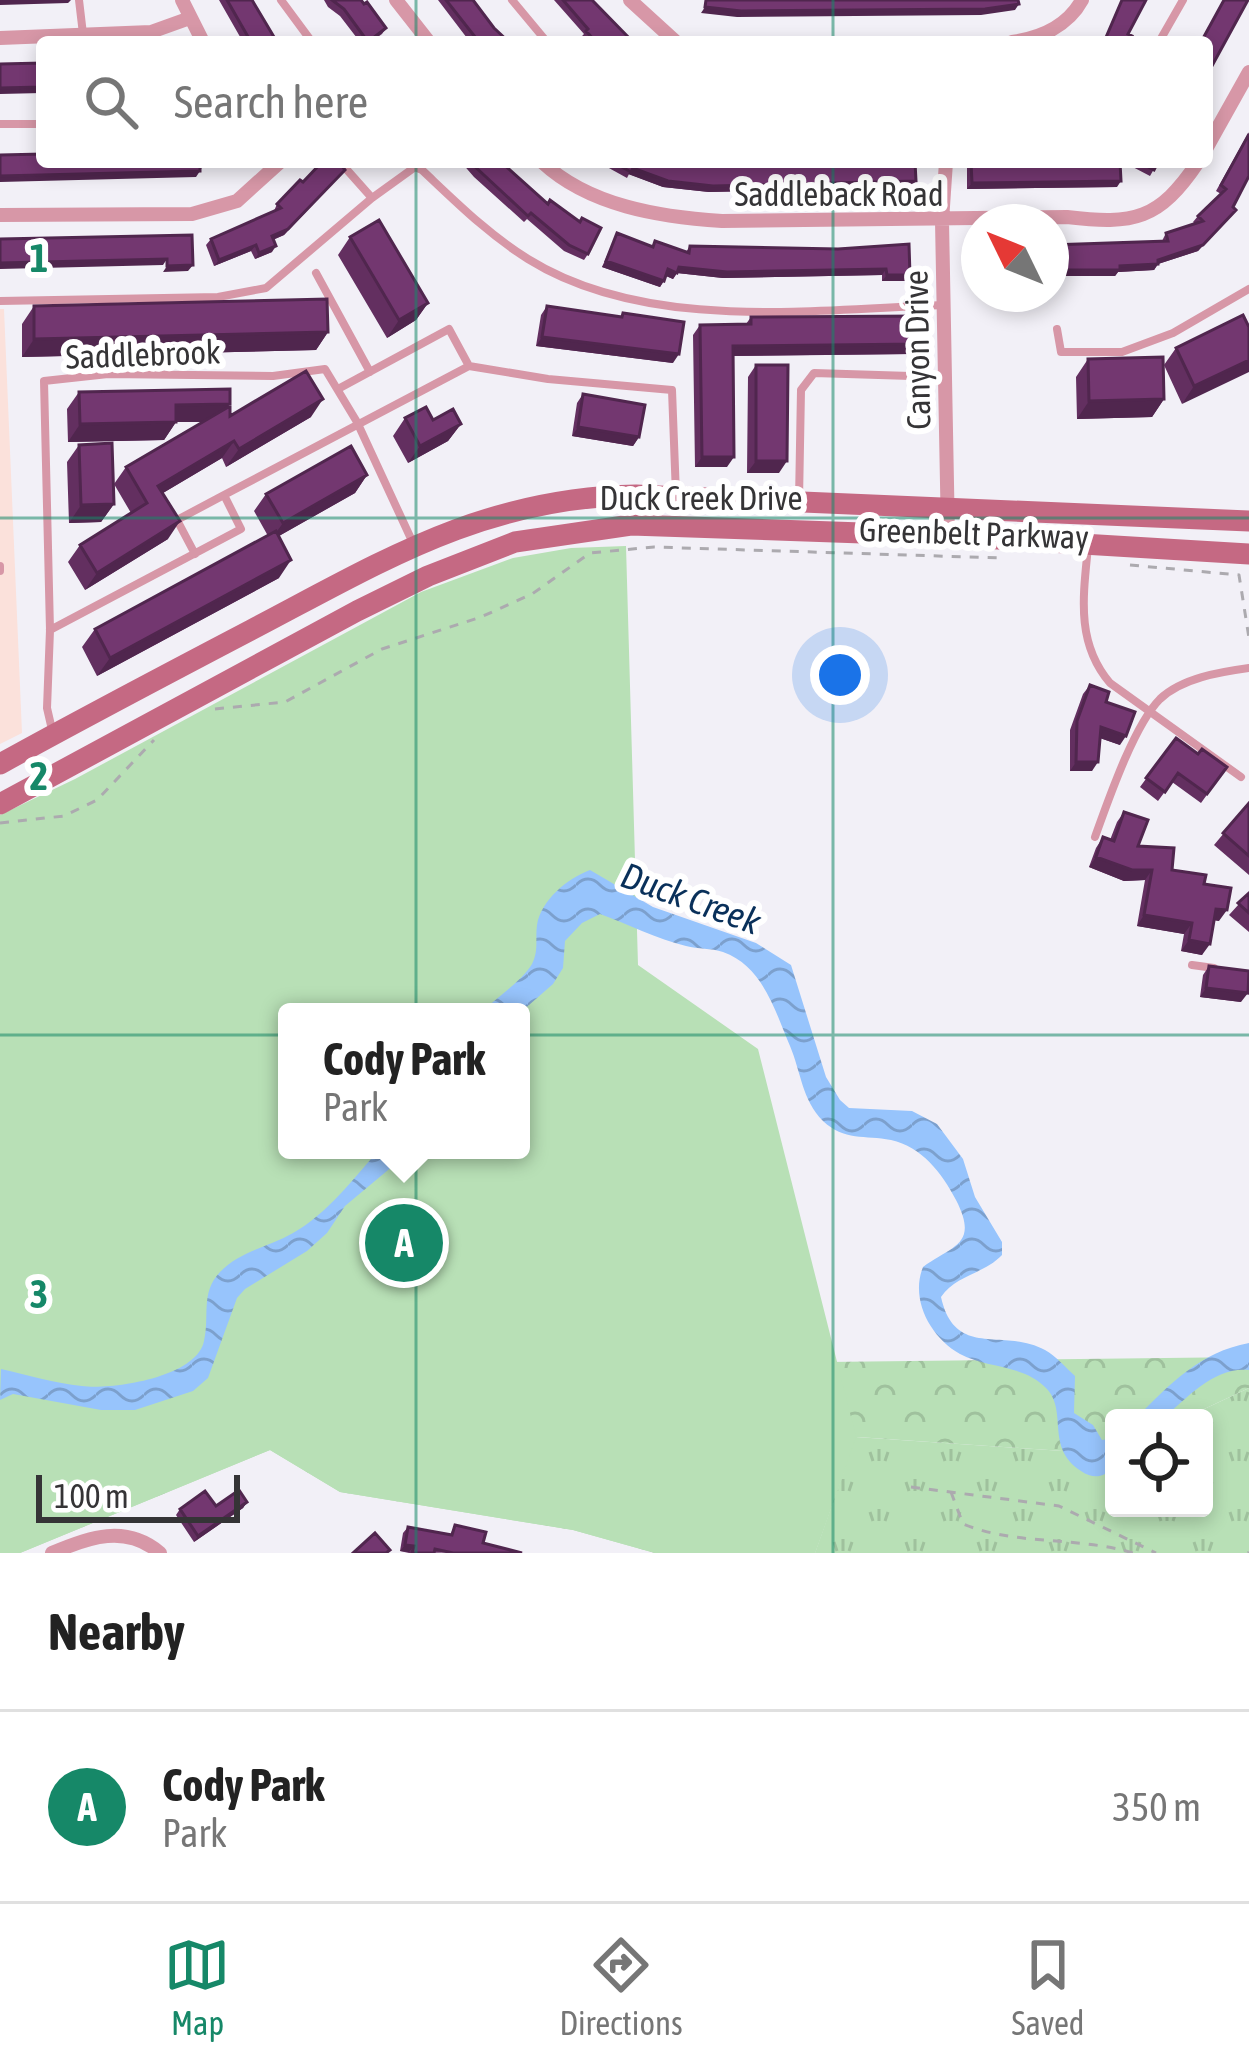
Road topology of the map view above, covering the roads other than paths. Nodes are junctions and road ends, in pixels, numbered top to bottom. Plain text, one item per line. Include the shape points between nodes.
1 (79, 0) edge
2 (182, 0) edge
3 (281, 0) edge
4 (396, 0) edge
5 (512, 0) edge
6 (630, 0) edge
7 (1082, 0) edge
8 (1183, 0) edge
9 (190, 18) junction
10 (83, 35) junction
11 (55, 36) edge
12 (200, 36) edge
13 (308, 36) edge
14 (422, 36) edge
15 (542, 36) edge
16 (669, 36) edge
17 (1043, 36) edge
18 (1162, 36) edge
19 (36, 37) edge
20 (0, 38) edge
21 (1249, 71) edge
22 (0, 124) edge
23 (36, 124) edge
24 (1213, 136) edge
25 (273, 168) edge
26 (345, 168) edge
27 (549, 168) edge
28 (946, 168) edge
29 (1194, 168) edge
30 (372, 198) junction
31 (0, 214) edge
32 (942, 221) junction
33 (316, 273) dead end
34 (1249, 290) edge
35 (0, 301) edge
36 (943, 305) junction
37 (1058, 329) dead end
38 (469, 366) junction
39 (370, 372) junction
40 (944, 377) junction
41 (338, 389) junction
42 (357, 422) junction
43 (224, 495) junction
44 (676, 497) junction
45 (799, 501) junction
46 (946, 506) junction
47 (1249, 521) edge
48 (677, 527) junction
49 (948, 536) junction
50 (414, 544) junction
51 (1088, 546) junction
52 (195, 554) junction
53 (1249, 554) edge
54 (428, 576) junction
55 (50, 630) junction
56 (1249, 668) edge
57 (1150, 712) junction
58 (54, 735) junction
59 (0, 764) edge
60 (1241, 777) dead end
61 (0, 804) edge
62 (1095, 837) dead end
63 (1192, 965) dead end
64 (1230, 970) edge
65 (52, 1553) edge
66 (160, 1553) edge

1 - 10 lane
2 - 9 street
3 - 13 lane
4 - 14 street
5 - 15 lane
6 - 16 street
7 - 17 street
8 - 18 lane
9 - 10 street via 151,32
9 - 12 street
10 - 11 street
19 - 20 street
21 - 24 street
22 - 23 lane
25 - 31 street via 237,201 192,214
26 - 30 lane
27 - 32 street, Saddleback Road via 624,206 669,217
28 - 32 street, Canyon Drive
29 - 32 street, Saddleback Road via 1174,197 1138,217
30 - 35 lane via 287,274 250,293
30 - 36 lane via 408,170 422,170 531,261 655,305
32 - 36 street, Canyon Drive
33 - 39 lane
34 - 37 lane via 1121,352 1061,352
36 - 40 street, Canyon Drive
38 - 39 lane via 448,328
38 - 42 lane
38 - 44 lane via 672,390
39 - 41 lane
40 - 45 lane via 814,373 801,390
40 - 46 street, Canyon Drive
41 - 42 lane
41 - 55 lane, Saddlebrook via 325,368 44,381
42 - 43 lane
42 - 50 lane
43 - 52 lane via 241,530
43 - 52 lane via 177,520
44 - 45 main road, Duck Creek Drive
44 - 48 main road
44 - 50 main road, Duck Creek Drive via 604,496 504,511
45 - 46 main road, Duck Creek Drive
46 - 47 main road, Duck Creek Drive
46 - 49 street, Canyon Drive
48 - 49 main road, Duck Creek Drive
48 - 54 main road, Duck Creek Drive via 631,525 515,542
49 - 51 main road, Duck Creek Drive
50 - 54 main road
50 - 58 main road, Duck Creek Drive
51 - 53 main road, Duck Creek Drive
51 - 57 lane via 1087,649 1110,683
52 - 55 lane
54 - 61 main road, Duck Creek Drive
55 - 58 lane, Saddlebrook via 46,708
56 - 57 lane via 1186,682
57 - 60 lane
57 - 62 lane
58 - 59 main road, Duck Creek Drive
63 - 64 lane
65 - 66 street via 107,1534

